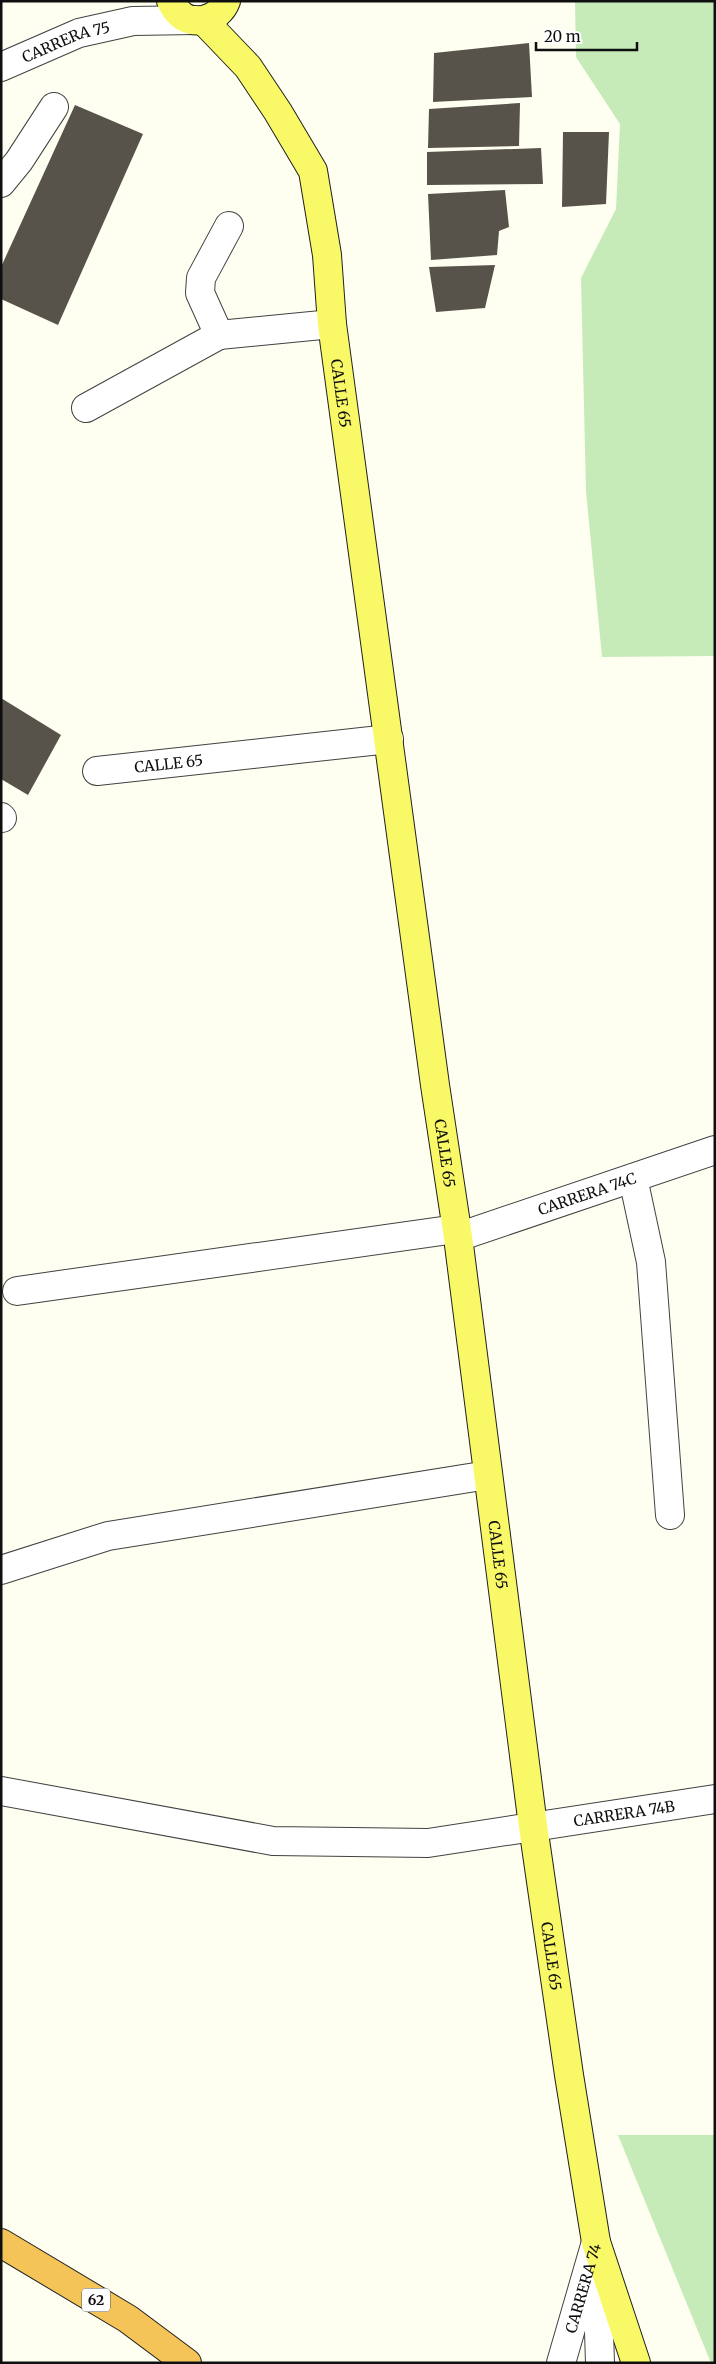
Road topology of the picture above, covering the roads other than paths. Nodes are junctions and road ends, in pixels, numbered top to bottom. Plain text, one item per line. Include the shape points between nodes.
1 (171, 1) edge
2 (225, 2) edge
3 (142, 11) edge
4 (199, 20) junction
5 (1, 67) edge
6 (248, 67) junction
7 (54, 107) dead end
8 (1, 183) edge
9 (229, 226) dead end
10 (332, 324) junction
11 (219, 335) junction
12 (86, 408) dead end
13 (389, 739) junction
14 (98, 771) dead end
15 (715, 1150) edge
16 (633, 1178) junction
17 (457, 1233) junction
18 (17, 1291) dead end
19 (488, 1475) junction
20 (670, 1516) dead end
21 (1, 1570) edge
22 (1, 1791) edge
23 (715, 1799) edge
24 (533, 1826) junction
25 (596, 2242) junction
26 (1, 2243) edge
27 (187, 2363) edge
28 (561, 2363) edge
29 (600, 2363) edge
30 (636, 2363) edge

1 - 4 main road, CALLE 65 via 178,13
2 - 4 main road via 216,15
2 - 6 main road, CALLE 65
3 - 4 street, CARRERA 75
3 - 5 street, CARRERA 75 via 79,33
4 - 6 main road, CALLE 65
6 - 10 main road, CALLE 65 via 313,172 327,255
7 - 8 street
9 - 11 street via 201,278 200,293
10 - 11 street
10 - 13 main road, CALLE 65
11 - 12 street
13 - 14 street, CALLE 65
13 - 17 main road, CALLE 65
15 - 16 street, CARRERA 74C
16 - 17 street, CARRERA 74C
16 - 20 street via 651,1262
17 - 18 street, CARRERA 74C
17 - 19 main road, CALLE 65
19 - 21 street via 108,1536
19 - 24 main road, CALLE 65
22 - 24 street, CARRERA 74B via 273,1841 428,1843
23 - 24 street, CARRERA 74B
24 - 25 main road, CALLE 65
25 - 28 street, CARRERA 74
25 - 29 street, CARRERA 74
25 - 30 main road, CALLE 65
26 - 27 highway, 62 via 128,2319

